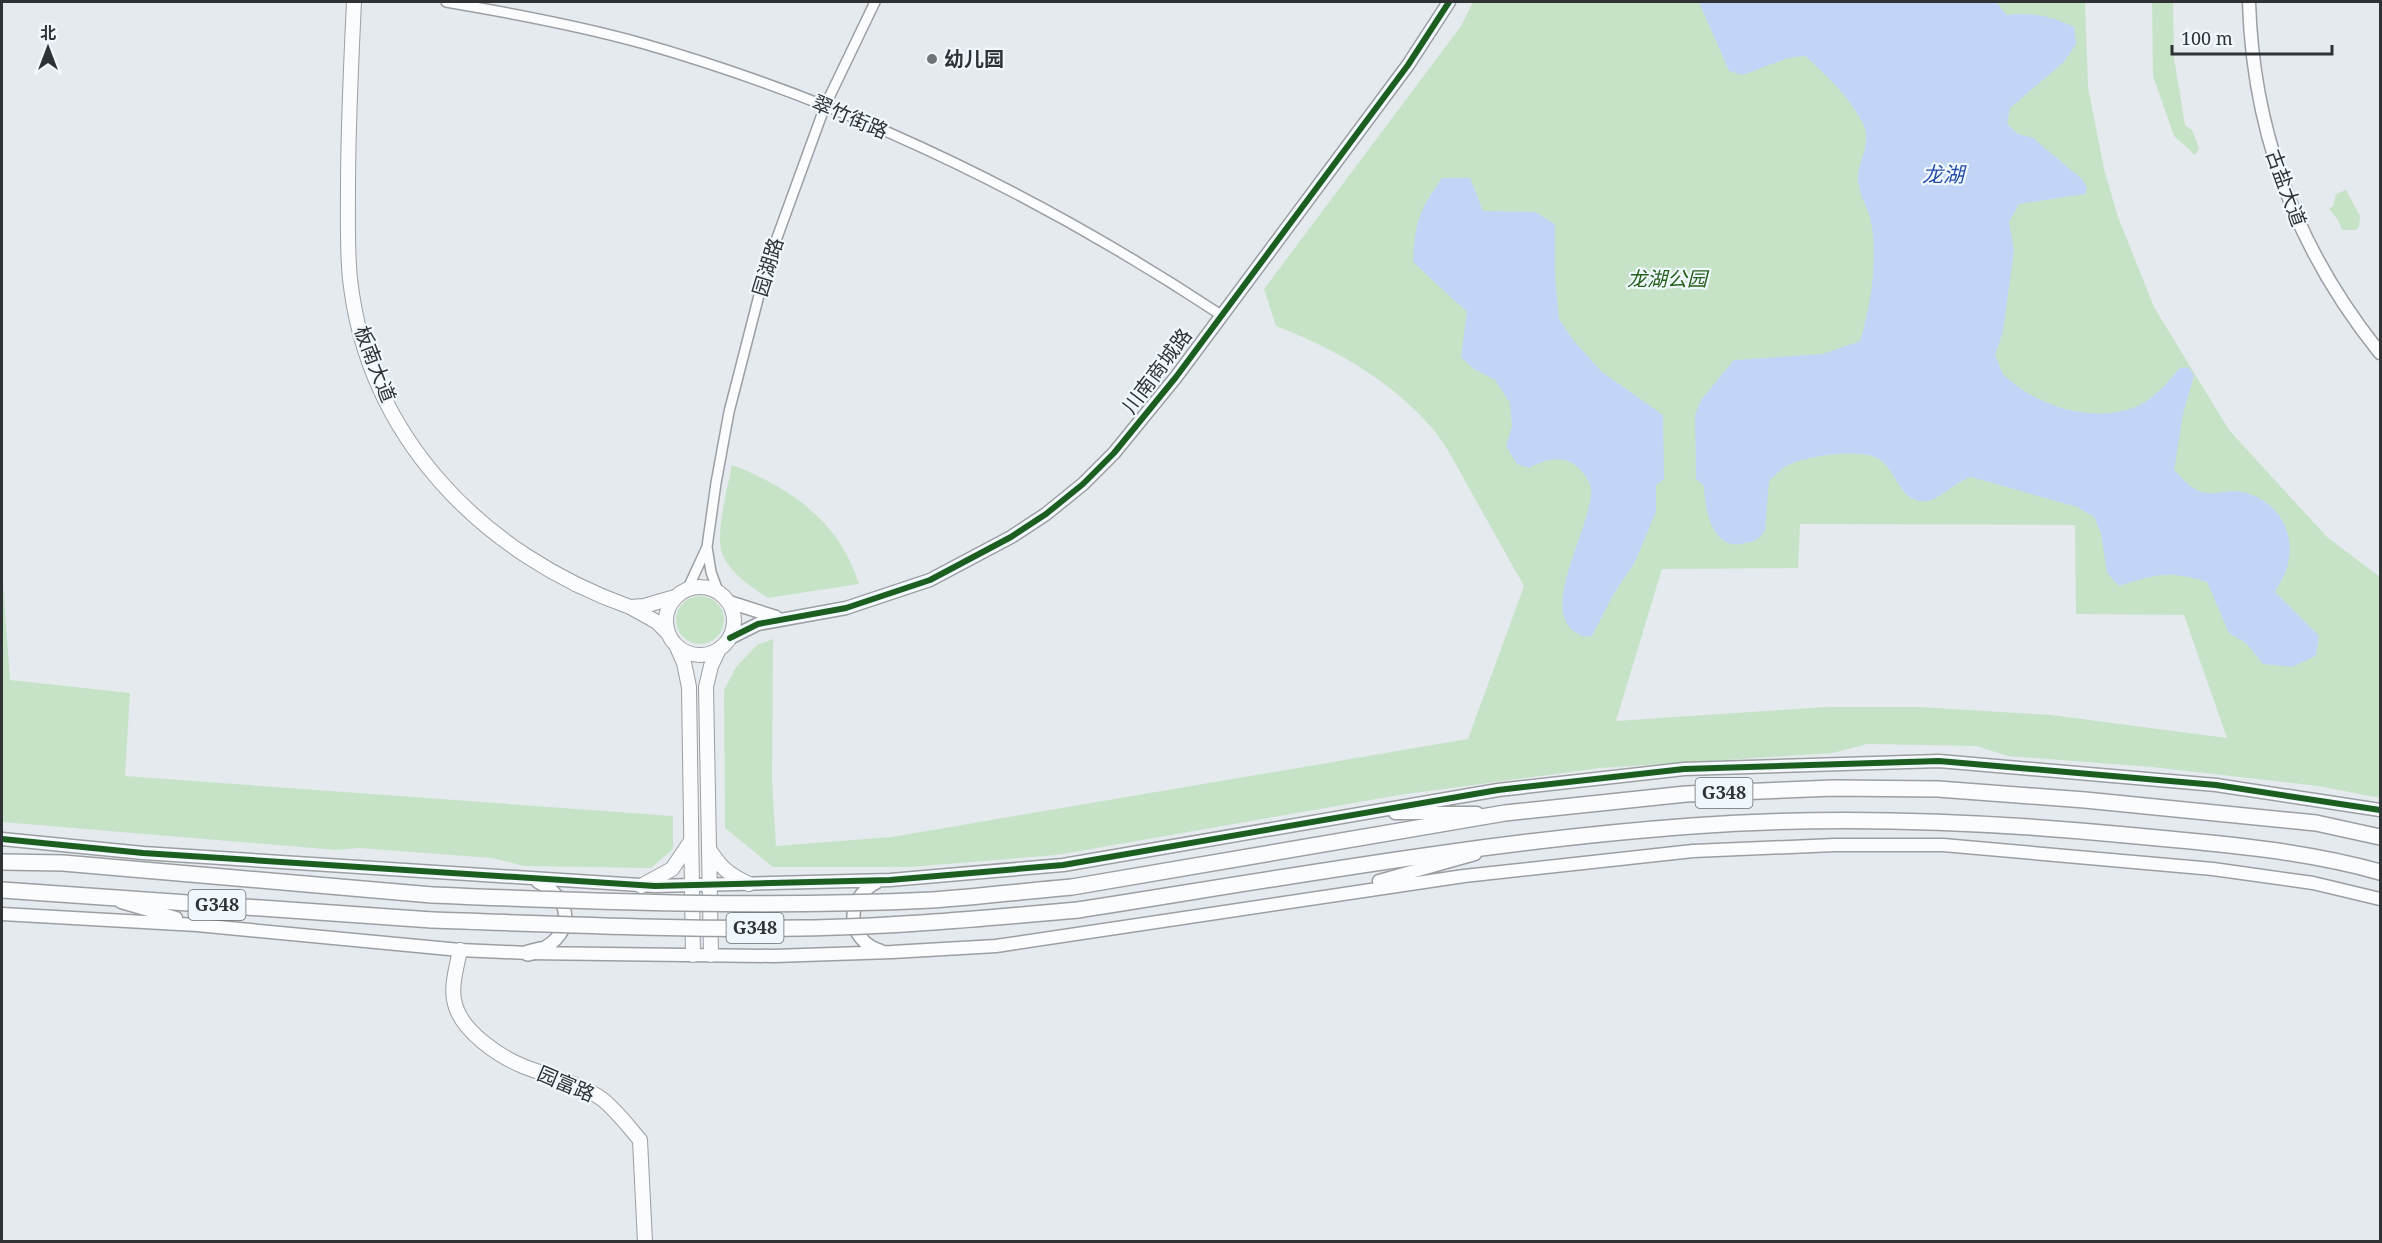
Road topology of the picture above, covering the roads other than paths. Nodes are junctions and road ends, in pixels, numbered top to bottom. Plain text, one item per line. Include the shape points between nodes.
1 (354, 2) edge
2 (446, 2) edge
3 (875, 2) edge
4 (1449, 2) edge
5 (2249, 2) edge
6 (825, 106) junction
7 (1221, 315) junction
8 (2380, 353) edge
9 (708, 547) junction
10 (688, 588) junction
11 (718, 591) junction
12 (675, 597) junction
13 (729, 602) junction
14 (630, 607) junction
15 (781, 618) junction
16 (668, 633) junction
17 (730, 638) junction
18 (676, 645) junction
19 (719, 649) junction
20 (2380, 810) edge
21 (1358, 813) junction
22 (1505, 813) junction
23 (2380, 837) edge
24 (2, 839) edge
25 (692, 839) junction
26 (1509, 845) junction
27 (709, 847) junction
28 (143, 853) junction
29 (2, 862) edge
30 (63, 864) junction
31 (2380, 872) edge
32 (534, 879) junction
33 (890, 880) junction
34 (749, 884) junction
35 (709, 885) junction
36 (641, 886) junction
37 (693, 886) junction
38 (2, 890) edge
39 (1334, 894) junction
40 (102, 897) junction
41 (2380, 899) edge
42 (2, 914) edge
43 (197, 925) junction
44 (460, 950) junction
45 (534, 951) junction
46 (892, 952) junction
47 (693, 954) junction
48 (711, 955) junction
49 (645, 1242) edge

1 - 14 main road, 板南大道 via 348,122 350,280 357,318 383,390 417,451 438,481 467,511 548,571 588,592
2 - 6 street, 翠竹街路 via 640,43 756,79
3 - 6 street, 园湖路
4 - 7 street, 川南商城路 via 1408,65
5 - 8 street, 古盐大道 via 2254,75 2288,198 2313,255 2350,316
6 - 7 street, 翠竹街路 via 929,150 1067,220
6 - 9 street, 园湖路 via 764,277 729,412
7 - 15 street, 川南商城路 via 1114,453 1046,514 970,561 920,584 846,608
9 - 10 street
9 - 11 street
10 - 11 main road via 703,586
10 - 12 main road
11 - 13 main road
12 - 14 main road
12 - 16 main road via 666,618
13 - 15 street
13 - 17 main road via 734,624
14 - 16 main road, 板南大道
15 - 17 street
16 - 18 main road
17 - 19 main road
18 - 19 main road via 697,655
18 - 25 main road via 689,687
19 - 27 main road via 706,687
20 - 21 street via 2216,785 1939,761 1632,774 1498,790
21 - 22 street
21 - 33 street via 1063,865
22 - 23 highway, G348 via 1686,794 1833,788 1938,789 2316,823
22 - 30 highway, G348, bridge via 1072,887 933,900 637,903 432,895
24 - 28 street
25 - 36 main road via 672,869
25 - 37 main road
26 - 31 highway, G348 via 1692,826 1944,820 2215,843 2318,856
26 - 39 street
26 - 40 highway, G348, bridge via 1396,859 1078,910 801,928 432,920
27 - 34 main road via 720,868
27 - 35 main road
28 - 30 street
28 - 32 street
29 - 30 highway, G348
32 - 36 street
32 - 45 street via 555,892 566,913 560,936
33 - 34 street
33 - 46 street via 878,882 859,895 852,917 855,929 869,947
34 - 35 street
35 - 37 street
35 - 48 main road
36 - 37 street
37 - 47 main road
38 - 40 highway, G348
39 - 41 street via 1694,851 1943,845 2213,869 2313,883
39 - 46 street via 996,946
40 - 43 street
42 - 43 street
43 - 44 street
44 - 45 street
44 - 49 main road, 园富路 via 454,1004 465,1025 523,1066 565,1080 602,1099 639,1140
45 - 47 street
46 - 48 street
47 - 48 street

